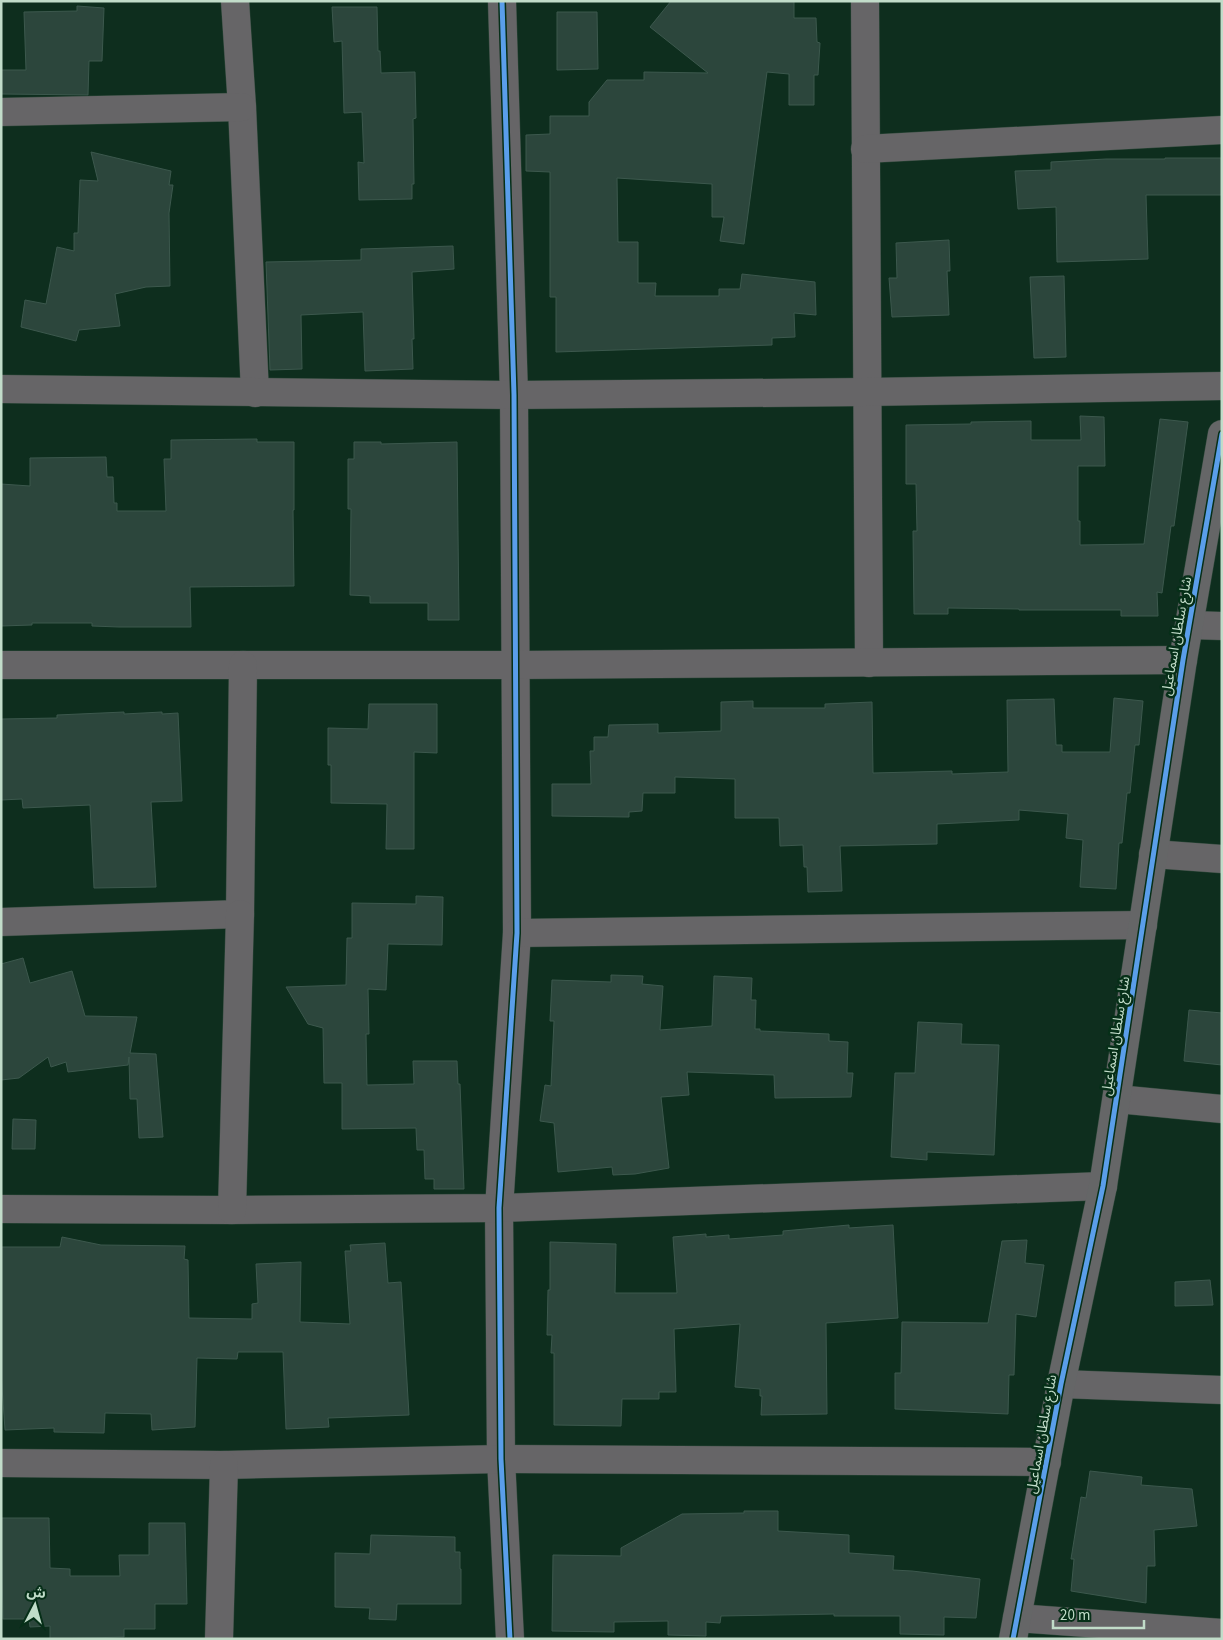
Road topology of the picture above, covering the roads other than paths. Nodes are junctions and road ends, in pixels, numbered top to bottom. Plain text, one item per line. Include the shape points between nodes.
1 (235, 1) edge
2 (502, 1) edge
3 (864, 1) edge
4 (242, 107) junction
5 (1, 112) edge
6 (1222, 130) edge
7 (865, 149) junction
8 (1222, 386) edge
9 (1, 389) edge
10 (866, 392) junction
11 (254, 393) junction
12 (514, 395) junction
13 (1222, 434) edge
14 (1190, 625) junction
15 (1222, 626) edge
16 (1183, 660) junction
17 (869, 663) junction
18 (516, 664) junction
19 (1, 665) edge
20 (243, 666) junction
21 (1153, 854) junction
22 (1222, 859) edge
23 (240, 914) junction
24 (1, 922) edge
25 (1143, 925) junction
26 (517, 932) junction
27 (1116, 1098) junction
28 (1222, 1109) edge
29 (1103, 1186) junction
30 (499, 1208) junction
31 (1, 1209) edge
32 (232, 1210) junction
33 (1060, 1384) junction
34 (1222, 1390) edge
35 (501, 1459) junction
36 (1047, 1462) junction
37 (1, 1463) edge
38 (224, 1465) junction
39 (1016, 1628) edge
40 (1222, 1633) edge
41 (219, 1639) edge
42 (510, 1639) edge

1 - 4 street
2 - 12 street
3 - 7 street
4 - 5 street
4 - 11 street
6 - 7 street
7 - 10 street
8 - 10 street
9 - 11 street
10 - 12 street
10 - 17 street
11 - 12 street
12 - 18 street
13 - 14 street, شارع سلطان اسماعيل
14 - 15 street
14 - 16 street, شارع سلطان اسماعيل
16 - 17 street
16 - 21 street, شارع سلطان اسماعيل
17 - 18 street
18 - 20 street
18 - 26 street
19 - 20 street
20 - 23 street
21 - 22 street
21 - 25 street, شارع سلطان اسماعيل
23 - 24 street
23 - 32 street
25 - 26 street
25 - 27 street, شارع سلطان اسماعيل
26 - 30 street
27 - 28 street
27 - 29 street, شارع سلطان اسماعيل
29 - 30 street
29 - 33 street, شارع سلطان اسماعيل
30 - 32 street
30 - 35 street
31 - 32 street
33 - 34 street
33 - 36 street, شارع سلطان اسماعيل
35 - 36 street
35 - 38 street
35 - 42 street
36 - 39 street, شارع سلطان اسماعيل
37 - 38 street
38 - 41 street
39 - 40 street

